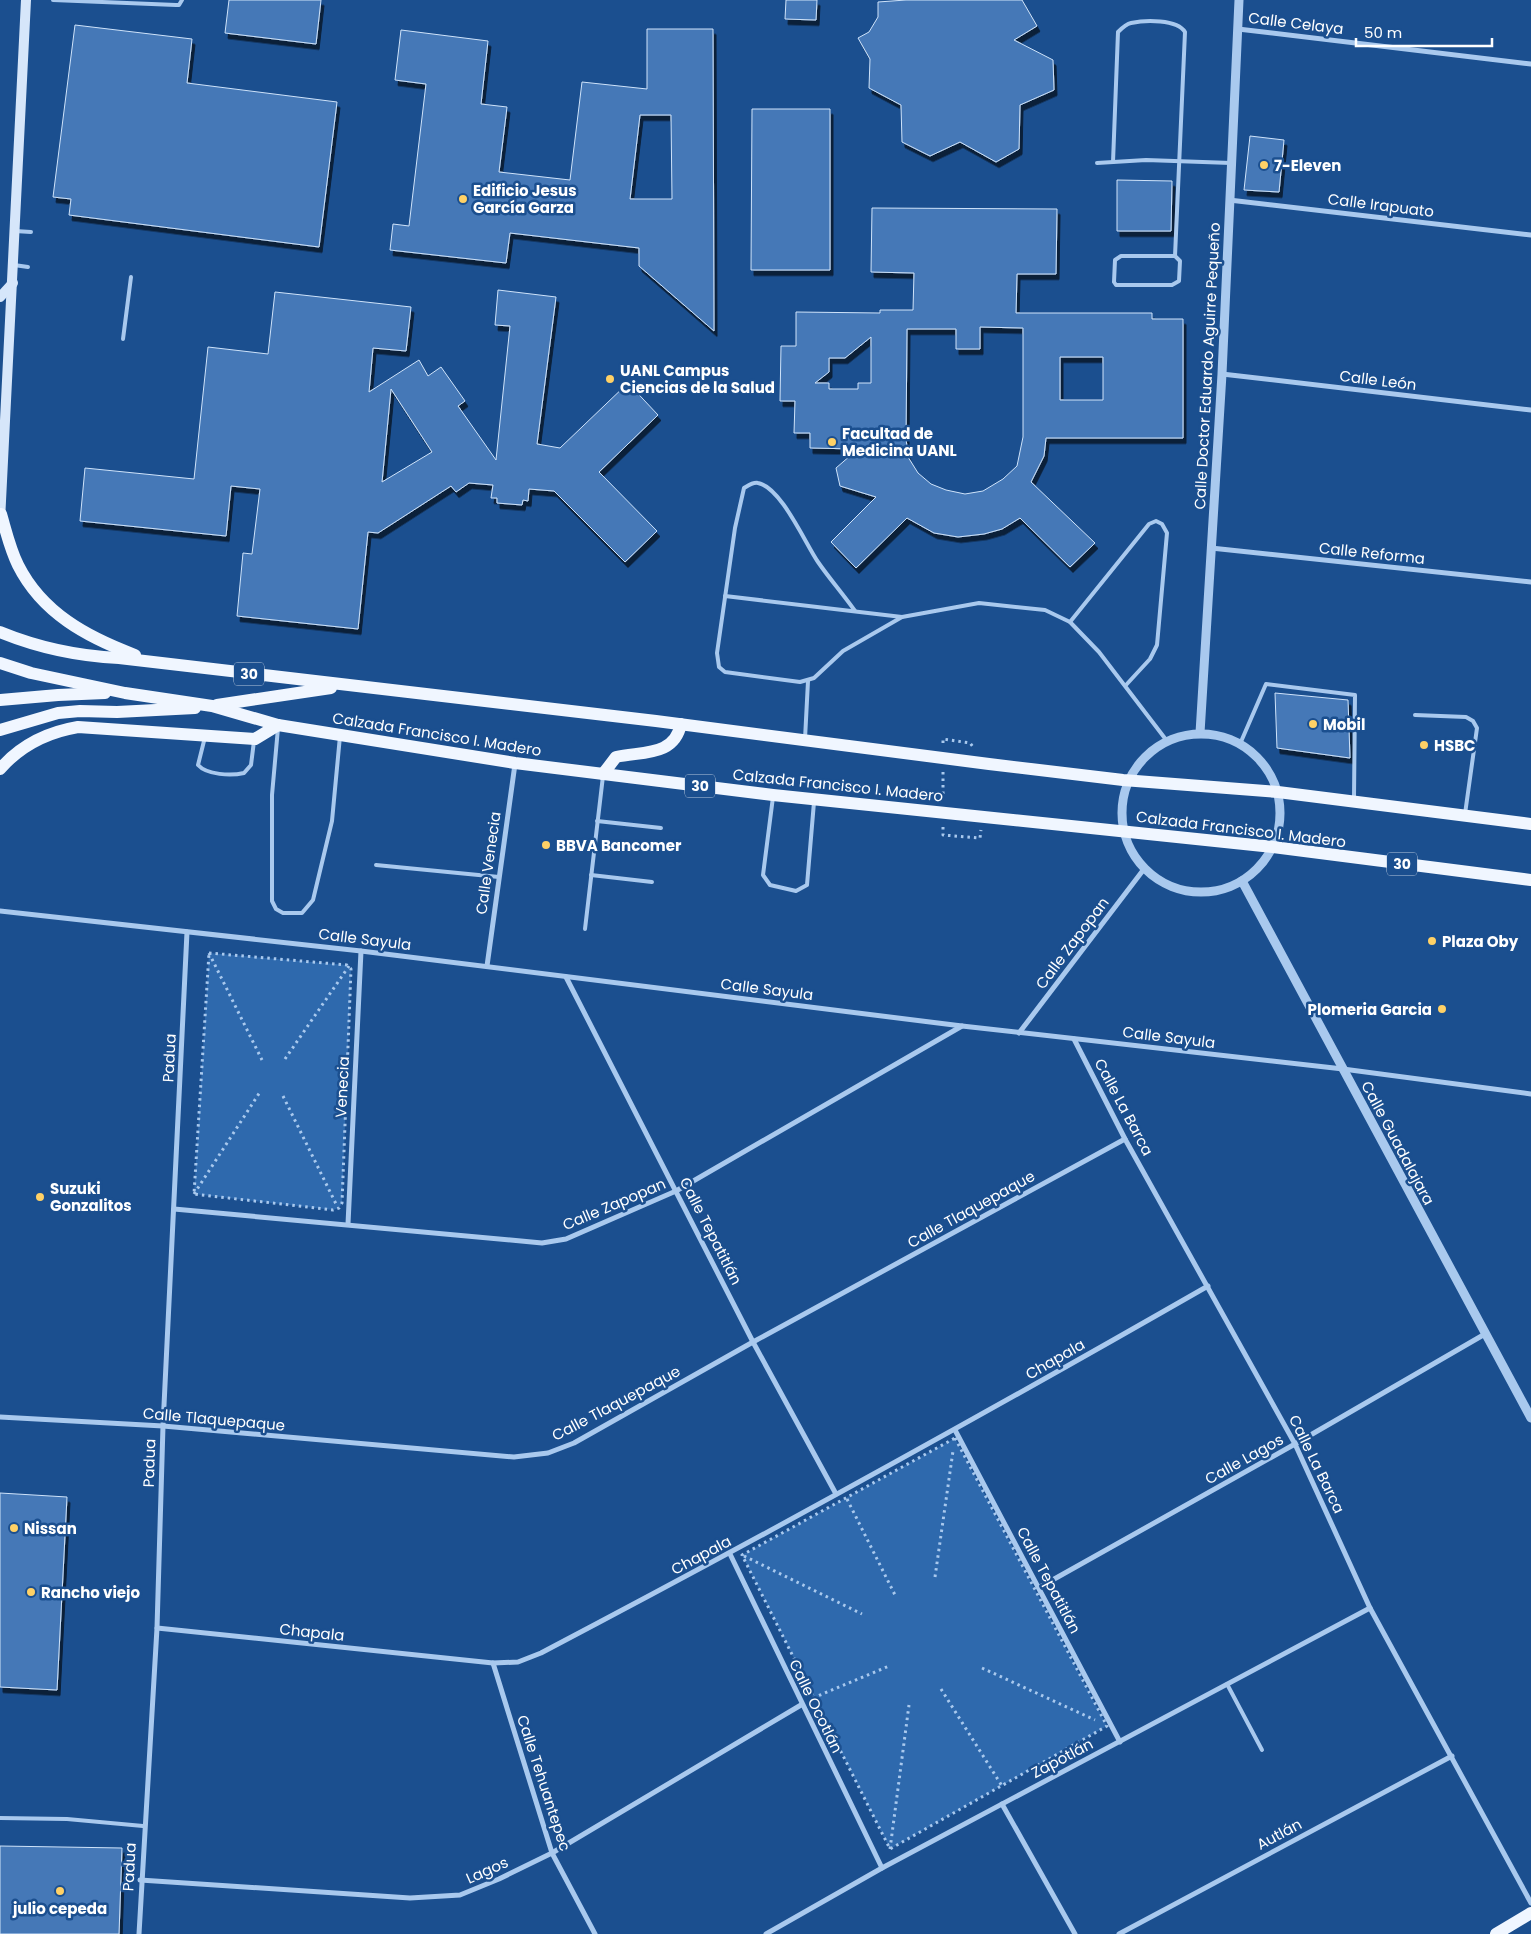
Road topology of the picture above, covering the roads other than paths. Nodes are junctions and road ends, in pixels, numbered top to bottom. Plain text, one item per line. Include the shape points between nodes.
1 (26, 0) edge
2 (53, 0) edge
3 (182, 0) edge
4 (1239, 0) edge
5 (1237, 28) junction
6 (1531, 64) edge
7 (1179, 161) junction
8 (1113, 162) junction
9 (1097, 163) dead end
10 (1231, 163) junction
11 (1229, 200) junction
12 (15, 231) junction
13 (31, 232) dead end
14 (1531, 235) edge
15 (1175, 256) junction
16 (14, 265) junction
17 (28, 267) dead end
18 (131, 277) dead end
19 (13, 283) junction
20 (0, 297) edge
21 (123, 339) dead end
22 (1222, 374) junction
23 (1531, 410) edge
24 (1, 507) edge
25 (0, 530) edge
26 (1210, 548) junction
27 (1531, 582) edge
28 (725, 596) junction
29 (855, 611) junction
30 (902, 617) junction
31 (1070, 622) junction
32 (0, 632) edge
33 (153, 662) junction
34 (0, 663) edge
35 (808, 681) junction
36 (346, 685) junction
37 (1126, 685) junction
38 (125, 693) junction
39 (0, 700) edge
40 (212, 706) junction
41 (1415, 715) dead end
42 (680, 724) junction
43 (278, 725) junction
44 (4, 727) edge
45 (1200, 734) junction
46 (340, 735) junction
47 (205, 736) junction
48 (255, 739) junction
49 (805, 741) junction
50 (1167, 741) junction
51 (1240, 744) junction
52 (515, 763) junction
53 (0, 769) edge
54 (603, 774) junction
55 (1128, 780) junction
56 (1278, 792) junction
57 (773, 795) junction
58 (814, 799) junction
59 (1354, 802) junction
60 (1465, 816) junction
61 (597, 821) junction
62 (1531, 824) edge
63 (661, 828) dead end
64 (1123, 832) junction
65 (1272, 847) junction
66 (376, 865) dead end
67 (1144, 868) junction
68 (591, 875) junction
69 (499, 877) junction
70 (1531, 880) edge
71 (1242, 881) junction
72 (652, 882) dead end
73 (0, 911) edge
74 (586, 929) dead end
75 (187, 932) junction
76 (361, 951) junction
77 (487, 966) junction
78 (566, 977) junction
79 (962, 1026) junction
80 (1019, 1032) junction
81 (1074, 1039) junction
82 (1343, 1069) junction
83 (1531, 1094) edge
84 (1125, 1139) junction
85 (676, 1191) junction
86 (174, 1209) junction
87 (348, 1224) junction
88 (1208, 1286) junction
89 (1485, 1334) junction
90 (753, 1342) junction
91 (0, 1417) edge
92 (1531, 1418) edge
93 (163, 1426) junction
94 (955, 1430) junction
95 (1295, 1444) junction
96 (836, 1494) junction
97 (730, 1554) junction
98 (1040, 1587) junction
99 (1370, 1608) junction
100 (156, 1628) junction
101 (493, 1663) junction
102 (1228, 1684) junction
103 (801, 1706) junction
104 (1120, 1742) junction
105 (1262, 1750) dead end
106 (1452, 1756) junction
107 (1002, 1804) junction
108 (0, 1818) edge
109 (143, 1826) junction
110 (552, 1853) junction
111 (882, 1868) junction
112 (140, 1880) junction
113 (1531, 1903) edge
114 (1531, 1913) edge
115 (139, 1934) edge
116 (595, 1934) edge
117 (766, 1934) edge
118 (1075, 1934) edge
119 (1119, 1934) edge
120 (1496, 1934) edge

1 - 12 main road
2 - 3 lane via 180,5
4 - 5 street, Calle Doctor Eduardo Aguirre Pequeño
5 - 6 street, Calle Celaya
5 - 10 street, Calle Doctor Eduardo Aguirre Pequeño
7 - 8 lane
7 - 8 lane via 1185,32 1178,25 1154,22 1130,23 1118,32
7 - 10 lane
7 - 15 lane
8 - 9 lane
10 - 11 street, Calle Doctor Eduardo Aguirre Pequeño
11 - 14 street, Calle Irapuato
11 - 22 street, Calle Doctor Eduardo Aguirre Pequeño
12 - 13 lane
12 - 16 main road
15 - 15 lane via 1121,256 1116,260 1114,282 1120,285 1176,283 1179,281 1180,261
16 - 17 lane
16 - 19 main road
18 - 21 lane
19 - 20 main road
19 - 24 main road
22 - 23 street, Calle León
22 - 26 street, Calle Doctor Eduardo Aguirre Pequeño
24 - 25 main road
24 - 33 main road via 18,565 46,604 85,634
26 - 27 street, Calle Reforma
26 - 45 street, Calle Doctor Eduardo Aguirre Pequeño
28 - 29 lane
28 - 29 lane via 742,493 752,483 760,483 777,496 817,561
28 - 35 lane via 717,653 719,667 725,672 791,682
29 - 30 lane
30 - 31 lane via 979,603 1045,610
30 - 35 lane via 843,651
31 - 37 lane
31 - 37 lane via 1149,524 1162,524 1167,533 1157,645 1150,659
32 - 33 main road, 30 via 20,641 86,656
33 - 36 main road, 30
34 - 38 main road, Calzada Francisco I. Madero / 30
35 - 49 lane
36 - 40 main road
36 - 42 main road, 30
37 - 50 lane
38 - 39 main road via 58,694
38 - 40 main road, Calzada Francisco I. Madero / 30
40 - 43 main road, Calzada Francisco I. Madero / 30
40 - 44 main road via 58,713
41 - 60 lane via 1466,717 1477,728
42 - 49 main road, 30
42 - 54 main road via 678,736 669,746 616,757
43 - 46 main road, Calzada Francisco I. Madero / 30
43 - 46 lane via 272,795 272,901 276,909 283,912 302,912 313,900 332,821
43 - 48 main road
45 - 50 street via 1183,735
45 - 51 street via 1221,736
46 - 52 main road, Calzada Francisco I. Madero / 30
47 - 48 main road
47 - 48 lane via 198,765 211,773 244,773 251,765
47 - 53 main road via 78,726 55,730 8,759
49 - 55 main road, 30
50 - 55 street via 1138,763
51 - 56 street via 1257,756 1270,773
51 - 59 lane via 1266,684 1355,695
52 - 54 main road, Calzada Francisco I. Madero / 30
52 - 69 street, Calle Venecia
54 - 57 main road, Calzada Francisco I. Madero / 30
54 - 61 lane
55 - 56 main road, 30
55 - 64 street via 1122,806
56 - 59 main road, 30
56 - 65 street via 1280,820
57 - 58 main road, Calzada Francisco I. Madero / 30
57 - 58 lane via 763,875 770,885 796,890 807,884
58 - 64 main road, Calzada Francisco I. Madero / 30
59 - 60 main road, 30
60 - 62 main road, 30
61 - 63 lane
61 - 68 lane
64 - 65 main road, Calzada Francisco I. Madero / 30
64 - 67 street via 1131,852
65 - 70 main road, Calzada Francisco I. Madero / 30
65 - 71 street via 1265,860
66 - 69 lane
67 - 71 street via 1166,884 1191,891 1217,890
67 - 80 street, Calle Zapopan
68 - 72 lane
68 - 74 lane
69 - 77 street, Calle Venecia
71 - 82 street, Calle Guadalajara
73 - 75 street, Calle Sayula
75 - 76 street, Calle Sayula
75 - 86 street, Padua
76 - 77 street, Calle Sayula
76 - 87 street, Venecia
77 - 78 street, Calle Sayula
78 - 79 street, Calle Sayula
78 - 85 street, Calle Tepatitlán
79 - 80 street, Calle Sayula
79 - 85 street, Calle Zapopan
80 - 81 street, Calle Sayula
81 - 82 street, Calle Sayula
81 - 84 street, Calle La Barca
82 - 83 street, Calle Sayula
82 - 89 street, Calle Guadalajara
84 - 88 street, Calle La Barca
84 - 90 street, Calle Tlaquepaque
85 - 87 street, Calle Zapopan via 566,1239 542,1243
85 - 90 street, Calle Tepatitlán
86 - 87 street, Calle Zapopan
86 - 93 street, Padua
88 - 94 street, Chapala
88 - 95 street, Calle La Barca
89 - 92 street, Calle Guadalajara
89 - 95 street, Calle Lagos
90 - 93 street, Calle Tlaquepaque via 574,1443 548,1454 514,1457
90 - 96 street, Calle Tepatitlán
91 - 93 street, Calle Tlaquepaque
93 - 100 street, Padua
94 - 96 street, Chapala
94 - 98 street, Calle Tepatitlán
95 - 98 street, Calle Lagos
95 - 99 street, Calle La Barca
96 - 97 street, Chapala
97 - 101 street, Chapala via 541,1653 518,1662
97 - 103 street, Calle Ocotlán
98 - 104 street, Calle Tepatitlán
99 - 102 street, Zapotlán
99 - 106 street, Calle La Barca
100 - 101 street, Chapala
100 - 109 street, Padua
101 - 110 street, Calle Tehuantepec
102 - 104 street, Zapotlán
102 - 105 lane
103 - 110 street, Lagos
103 - 111 street, Calle Ocotlán
104 - 107 street, Zapotlán
106 - 113 street, Calle La Barca
106 - 119 street, Autlán
107 - 111 street, Zapotlán
107 - 118 street
108 - 109 lane via 68,1819
109 - 112 street, Padua
110 - 112 street, Lagos via 460,1895 410,1898
110 - 116 street, Calle Tehuantepec
111 - 117 street, Zapotlán
112 - 115 street, Padua
114 - 120 main road

